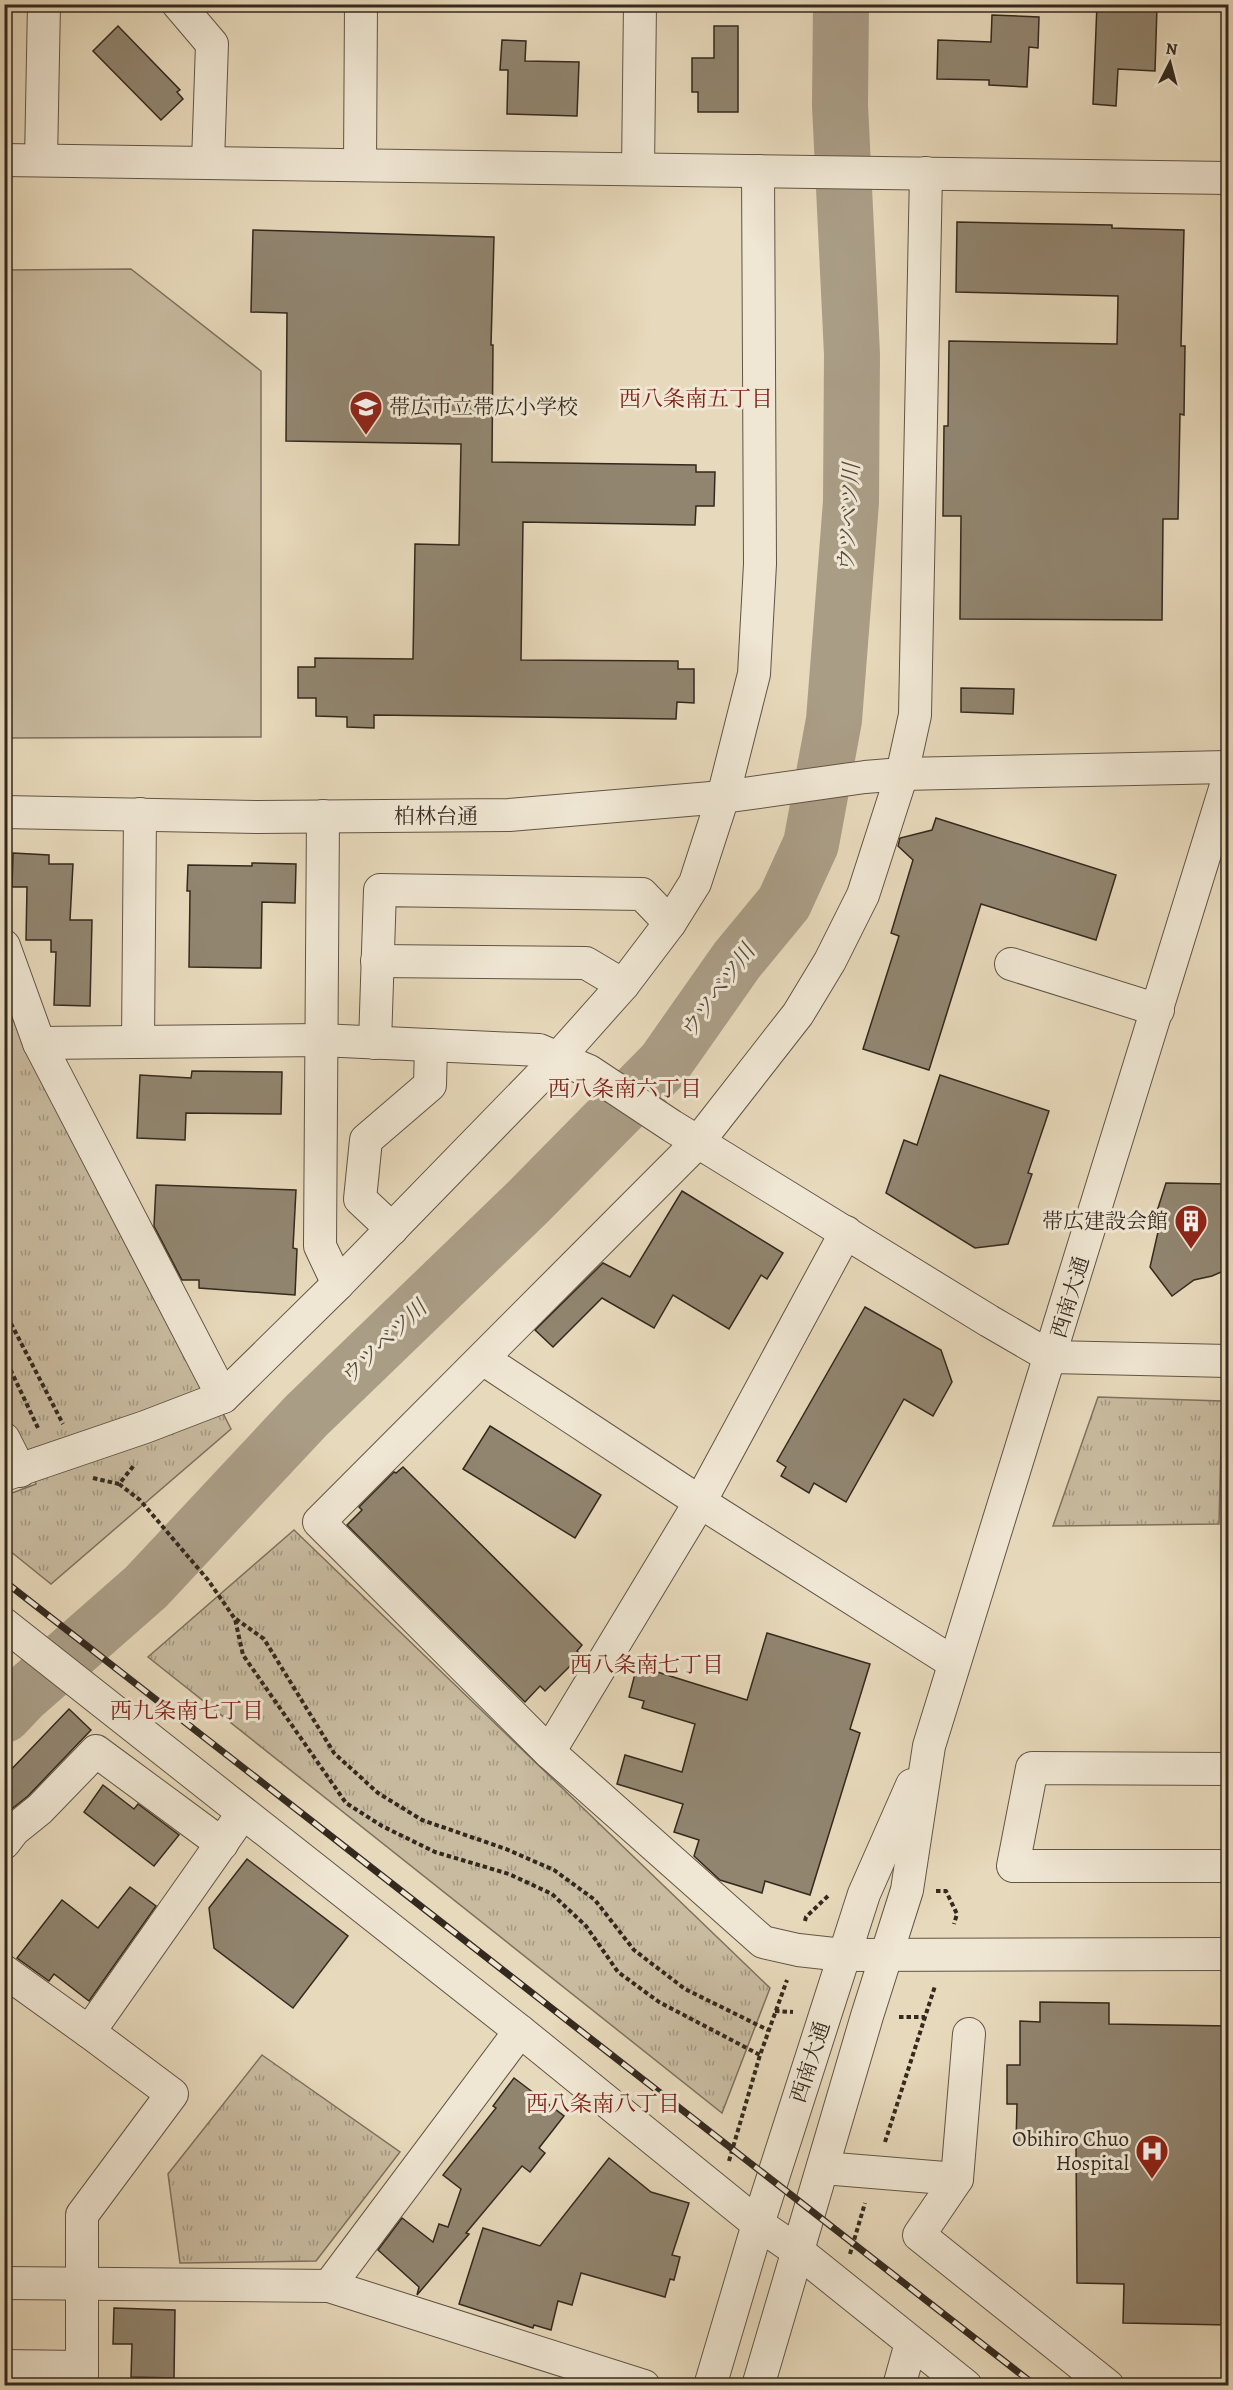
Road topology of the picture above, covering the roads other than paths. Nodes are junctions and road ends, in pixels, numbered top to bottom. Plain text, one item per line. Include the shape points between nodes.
1 (44, 4) edge
2 (178, 4) edge
3 (361, 4) edge
4 (640, 4) edge
5 (4, 160) edge
6 (41, 160) junction
7 (208, 162) junction
8 (360, 165) junction
9 (638, 169) junction
10 (758, 171) junction
11 (926, 173) junction
12 (1228, 178) edge
13 (1228, 767) edge
14 (902, 774) junction
15 (1228, 779) edge
16 (723, 797) junction
17 (4, 812) edge
18 (140, 814) junction
19 (323, 816) junction
20 (670, 922) junction
21 (4, 946) edge
22 (377, 961) junction
23 (1011, 964) dead end
24 (624, 985) junction
25 (1158, 1010) junction
26 (320, 1040) junction
27 (138, 1042) junction
28 (39, 1043) junction
29 (375, 1043) junction
30 (431, 1045) junction
31 (558, 1058) junction
32 (685, 1134) junction
33 (392, 1229) junction
34 (846, 1232) junction
35 (338, 1284) junction
36 (1051, 1357) junction
37 (483, 1359) junction
38 (1228, 1361) edge
39 (223, 1396) junction
40 (4, 1439) edge
41 (12, 1473) edge
42 (700, 1502) junction
43 (4, 1624) edge
44 (954, 1664) junction
45 (929, 1746) junction
46 (549, 1752) junction
47 (1228, 1768) edge
48 (243, 1813) junction
49 (4, 1843) edge
50 (222, 1844) junction
51 (1228, 1866) edge
52 (1228, 1954) edge
53 (843, 1955) junction
54 (885, 1956) junction
55 (4, 1971) edge
56 (520, 2031) junction
57 (89, 2032) junction
58 (969, 2034) dead end
59 (823, 2168) junction
60 (957, 2179) junction
61 (758, 2224) junction
62 (799, 2252) junction
63 (81, 2282) junction
64 (4, 2283) edge
65 (329, 2286) junction
66 (911, 2343) junction
67 (4, 2366) edge
68 (82, 2376) edge
69 (644, 2385) edge
70 (710, 2385) edge
71 (758, 2385) edge
72 (899, 2385) edge
73 (966, 2385) edge
74 (1108, 2385) edge

1 - 6 street
2 - 7 street via 212,44
3 - 8 street
4 - 9 street
5 - 6 street
6 - 7 street
7 - 8 street
8 - 9 street
9 - 10 street
10 - 11 street
10 - 16 street via 759,586 754,674
11 - 12 street
11 - 14 street via 915,715
13 - 14 street, 柏林台通
14 - 16 street, 柏林台通
14 - 32 street via 863,895 830,961 798,1014
15 - 25 street, 西南大通
16 - 19 street, 柏林台通 via 509,815
16 - 20 street via 695,883
17 - 18 street, 柏林台通
18 - 19 street, 柏林台通
18 - 27 street
19 - 26 street
20 - 22 street via 642,894 380,890
20 - 24 street
21 - 28 street
22 - 24 street via 586,963
22 - 29 street
23 - 25 street
24 - 31 street
25 - 36 street, 西南大通
26 - 27 street
26 - 29 street
26 - 35 street via 320,1246
27 - 28 street
28 - 39 street
29 - 30 street
30 - 31 street via 539,1050
30 - 33 street via 429,1085 366,1140 360,1199
31 - 32 street via 589,1071
31 - 33 street
32 - 34 street
32 - 37 street
33 - 35 street
34 - 36 street
34 - 42 street
35 - 39 street
36 - 38 street
36 - 44 street, 西南大通
37 - 42 street
37 - 46 street via 319,1522
39 - 41 street
40 - 41 street
42 - 44 street
42 - 46 street
43 - 48 street
44 - 45 street, 西南大通
45 - 53 street, 西南大通 via 864,1894
45 - 54 street, 西南大通 via 907,1890
46 - 53 street via 763,1942
47 - 51 street via 1032,1768 1013,1866
48 - 50 street
48 - 56 street
49 - 50 street via 96,1750
50 - 57 street
52 - 54 street
53 - 54 street
53 - 61 street, 西南大通
54 - 59 street, 西南大通
55 - 57 street
56 - 61 street
56 - 65 street
57 - 63 street via 172,2094 82,2215
58 - 60 street
59 - 60 street
59 - 62 street, 西南大通
60 - 74 street via 919,2235
61 - 62 street
61 - 70 street, 西南大通
62 - 66 street
62 - 71 street, 西南大通
63 - 64 street
63 - 65 street
63 - 68 street
65 - 69 street
66 - 72 street
66 - 73 street
67 - 68 street

